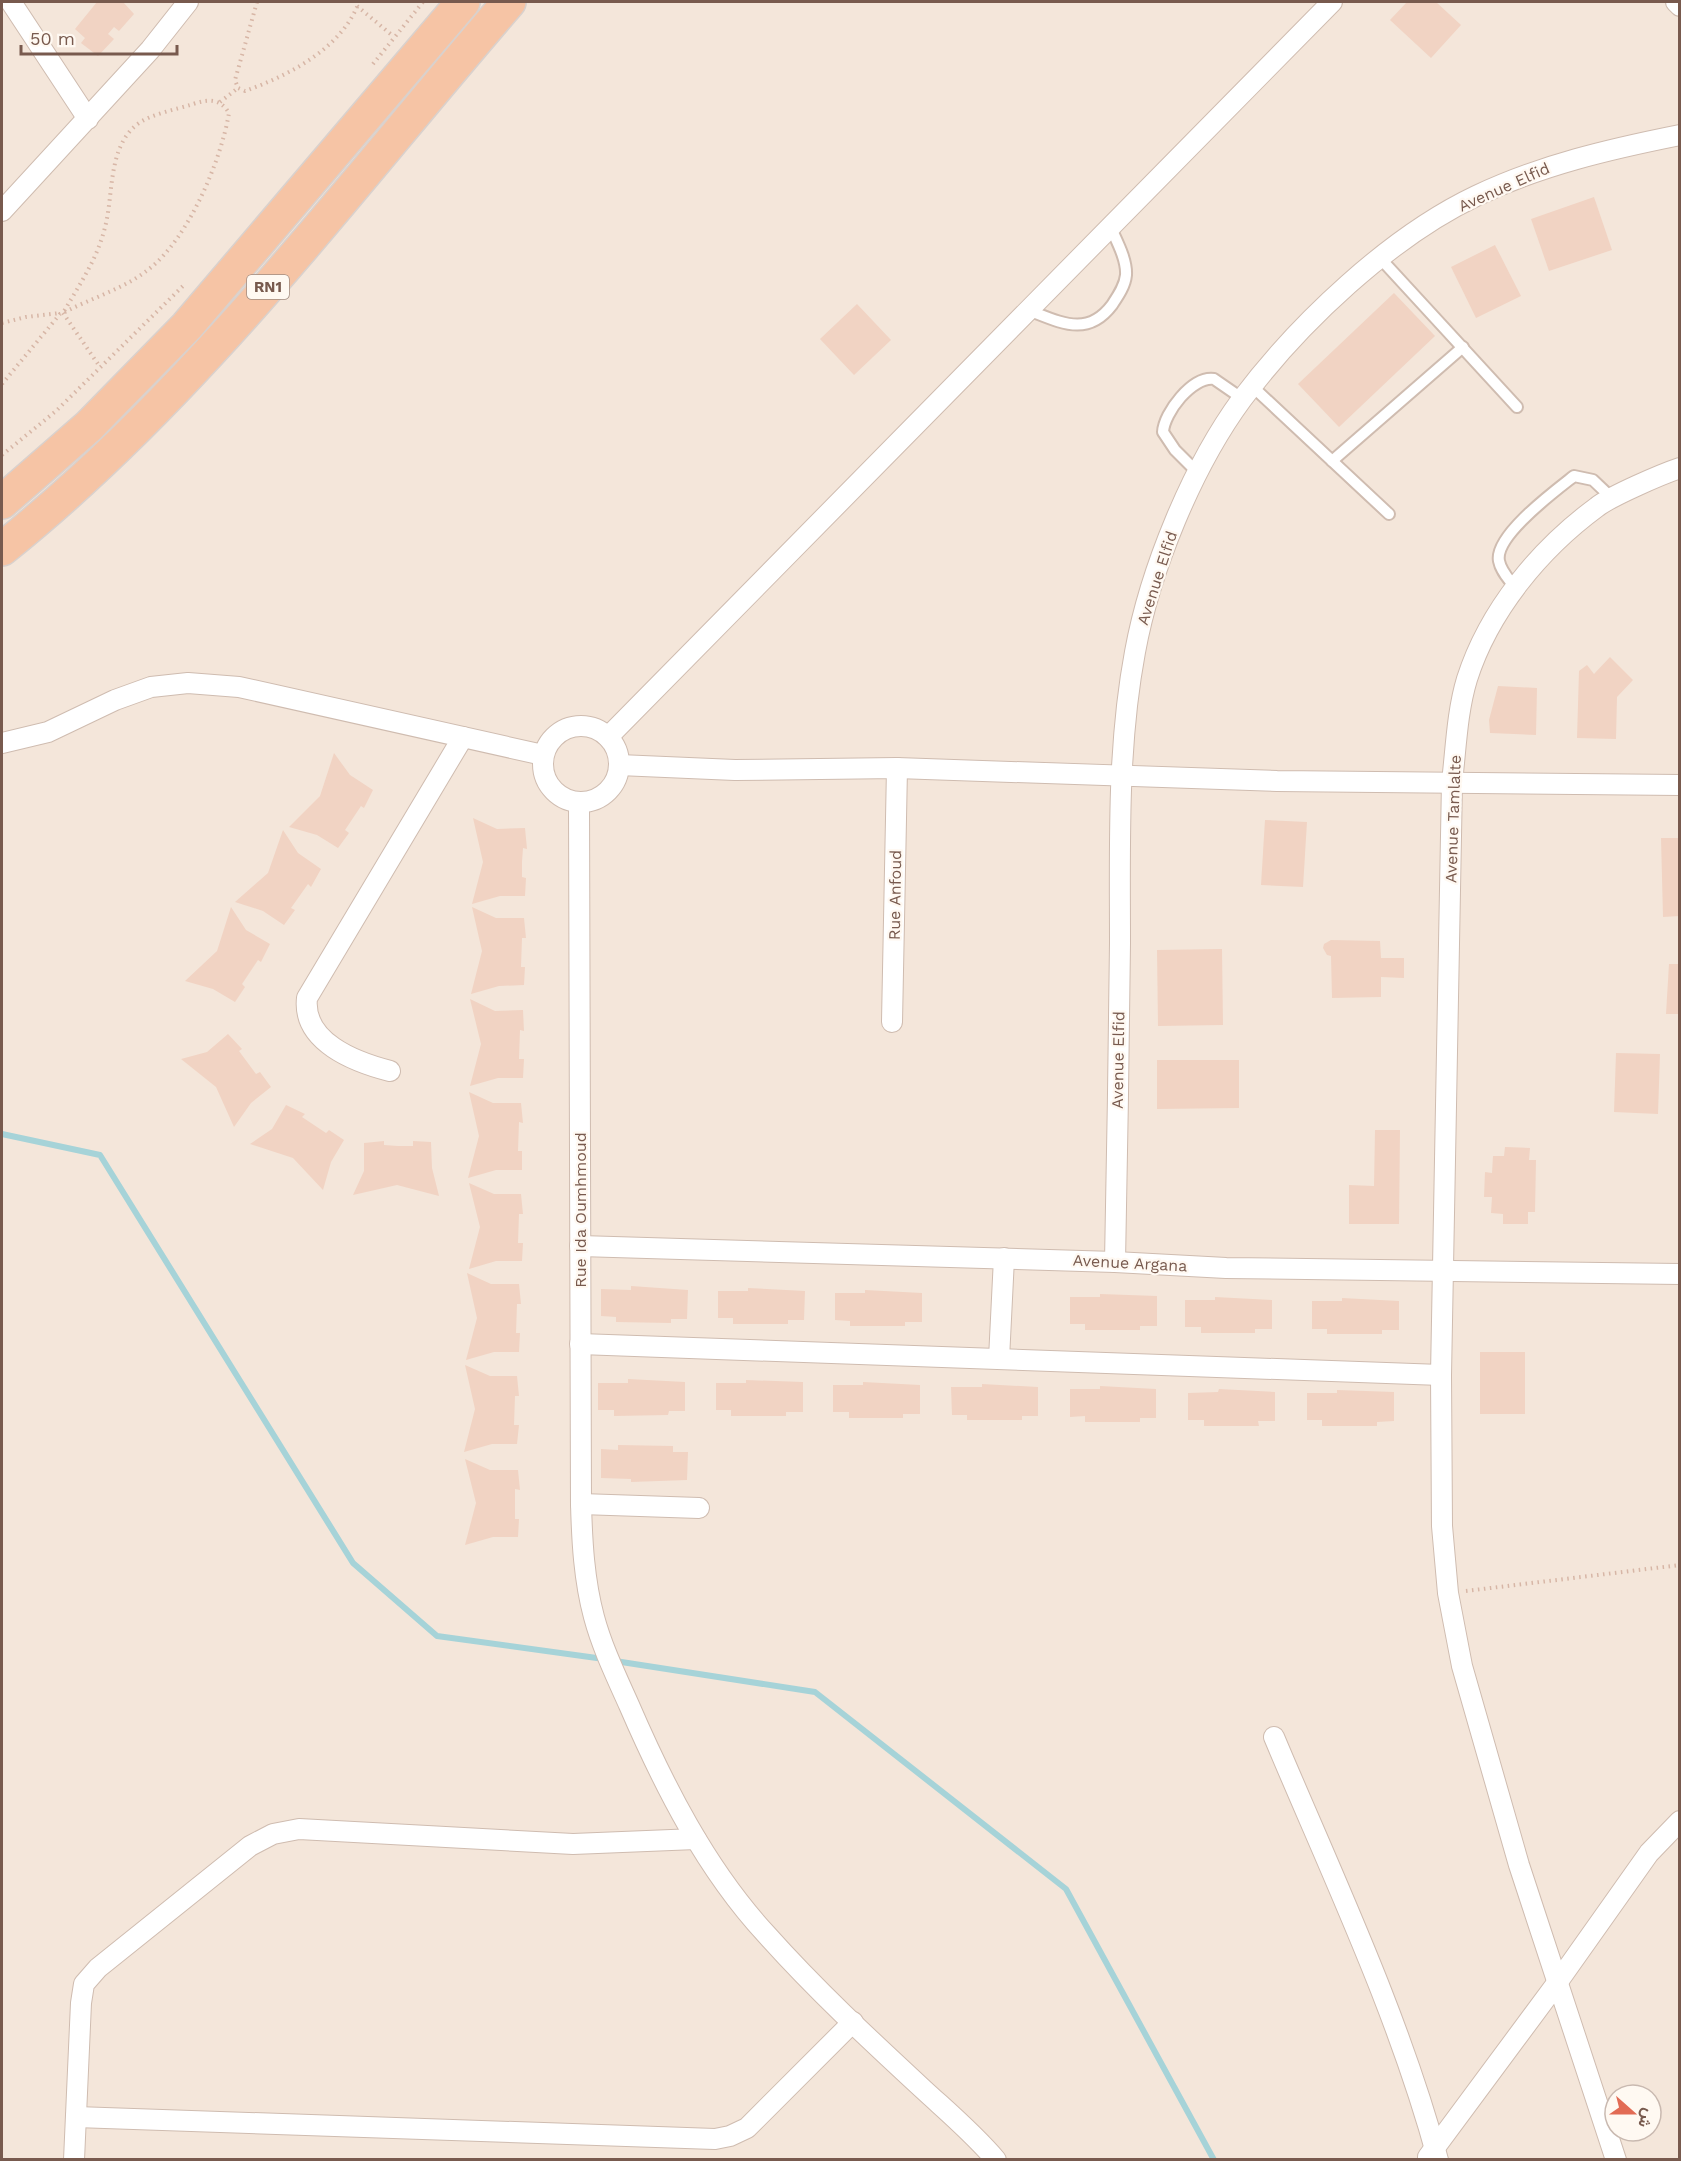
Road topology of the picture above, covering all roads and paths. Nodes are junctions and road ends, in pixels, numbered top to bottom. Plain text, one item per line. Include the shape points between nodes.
1 (11, 2) edge
2 (188, 2) edge
3 (257, 2) edge
4 (423, 2) edge
5 (463, 2) edge
6 (509, 2) edge
7 (1332, 2) edge
8 (1676, 2) edge
9 (358, 4) edge
10 (1680, 6) edge
11 (393, 36) junction
12 (372, 65) dead end
13 (238, 88) junction
14 (220, 102) junction
15 (88, 119) junction
16 (1680, 135) edge
17 (2, 211) edge
18 (1110, 226) junction
19 (1380, 258) junction
20 (187, 282) dead end
21 (1028, 310) junction
22 (63, 313) junction
23 (2, 323) edge
24 (1463, 347) junction
25 (100, 367) junction
26 (2, 384) edge
27 (1248, 393) junction
28 (1517, 406) dead end
29 (2, 455) edge
30 (1332, 461) junction
31 (1680, 468) edge
32 (1199, 474) junction
33 (1613, 499) junction
34 (2, 502) edge
35 (1389, 514) dead end
36 (2, 549) edge
37 (1516, 589) junction
38 (463, 737) junction
39 (608, 737) junction
40 (2, 743) edge
41 (543, 755) junction
42 (619, 765) junction
43 (897, 768) junction
44 (1121, 774) junction
45 (1452, 782) junction
46 (1680, 785) edge
47 (579, 802) junction
48 (892, 1022) dead end
49 (390, 1071) dead end
50 (580, 1246) junction
51 (1004, 1258) junction
52 (1115, 1262) junction
53 (1443, 1269) junction
54 (1680, 1274) edge
55 (580, 1344) junction
56 (999, 1359) junction
57 (1441, 1375) junction
58 (581, 1504) junction
59 (699, 1508) dead end
60 (1680, 1565) edge
61 (1448, 1593) junction
62 (1274, 1737) dead end
63 (1680, 1821) edge
64 (696, 1839) junction
65 (1557, 1983) junction
66 (853, 2022) junction
67 (76, 2117) junction
68 (1433, 2156) edge
69 (74, 2160) edge
70 (996, 2160) edge
71 (1616, 2160) edge

1 - 15 street
2 - 15 street
3 - 13 path via 236,74
4 - 11 path
5 - 34 highway, RN1 via 187,326 89,426
6 - 36 highway, RN1 via 205,357 97,466
7 - 18 street
8 - 10 street
9 - 11 path
9 - 13 path via 340,34 303,64 268,83 245,91
11 - 12 path
13 - 14 path
14 - 22 path via 229,113 224,138 189,221 172,246 135,278
14 - 22 path via 207,100 140,121 125,136 115,162 109,210 97,252
15 - 17 street
16 - 19 street, Avenue Elfid via 1548,166 1475,196
18 - 21 street
18 - 21 lane via 1126,275 1120,293 1099,320 1080,326
19 - 24 lane
19 - 27 street, Avenue Elfid via 1329,302
20 - 25 path
21 - 39 street
22 - 23 path via 26,316
22 - 25 path
22 - 26 path
24 - 28 lane
24 - 30 lane
25 - 29 path via 39,427
27 - 30 lane
27 - 32 street, Avenue Elfid
27 - 32 lane via 1208,378 1191,388 1166,415 1163,432
30 - 35 lane
31 - 33 street, Avenue Tamlalte
32 - 44 street, Avenue Elfid via 1164,549 1147,600 1135,654
33 - 37 street, Avenue Tamlalte via 1599,505 1553,543
33 - 37 lane via 1593,480 1574,476 1551,494 1503,541 1498,559
37 - 45 street, Avenue Tamlalte via 1490,628 1467,679 1458,719
38 - 40 street via 239,687 188,682 135,692 48,732
38 - 41 street
38 - 49 street via 307,998 309,1024 320,1036 356,1060
39 - 41 street via 597,729 570,728 558,733
39 - 42 street
41 - 47 street via 544,775 555,792 566,800
42 - 43 street via 735,770
42 - 47 street via 611,787 591,801
43 - 44 street
43 - 48 street, Rue Anfoud
44 - 45 street via 1277,781
44 - 52 street, Avenue Elfid
45 - 46 street
45 - 53 street, Avenue Tamlalte
47 - 50 street, Rue Ida Oumhmoud
50 - 51 street, Avenue Argana
50 - 55 street, Rue Ida Oumhmoud
51 - 52 street, Avenue Argana
51 - 56 street
52 - 53 street, Avenue Argana via 1226,1268
53 - 54 street, Avenue Argana
53 - 57 street, Avenue Tamlalte
55 - 56 street
55 - 58 street, Rue Ida Oumhmoud
56 - 57 street
57 - 61 street, Avenue Tamlalte via 1442,1527
58 - 59 street
58 - 64 street, Rue Ida Oumhmoud via 584,1556 594,1616 609,1660 654,1762
60 - 61 path
61 - 65 street, Avenue Tamlalte via 1462,1666
62 - 68 street via 1361,1941
63 - 65 street via 1649,1853
64 - 66 street, Rue Ida Oumhmoud via 765,1933
64 - 67 street via 573,1844 299,1829 261,1839 90,1975 82,1993
65 - 68 street
65 - 71 street, Avenue Tamlalte
66 - 67 street via 747,2128 715,2139
66 - 70 street, Rue Ida Oumhmoud via 972,2132
67 - 69 street

